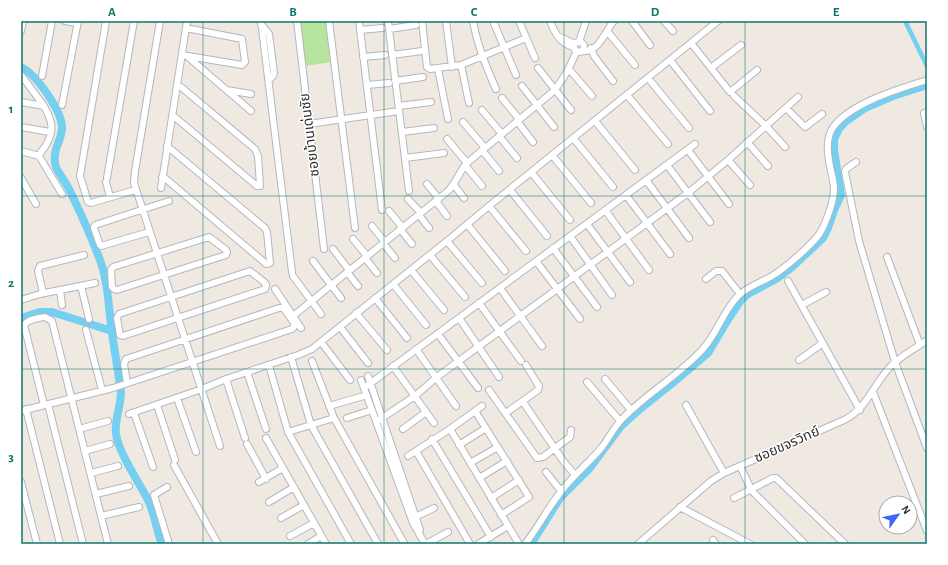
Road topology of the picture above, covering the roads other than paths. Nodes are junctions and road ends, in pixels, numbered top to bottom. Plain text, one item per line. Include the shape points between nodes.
1 (23, 21) edge
2 (52, 21) edge
3 (65, 21) edge
4 (106, 21) edge
5 (134, 21) edge
6 (160, 21) edge
7 (297, 21) edge
8 (329, 21) edge
9 (359, 21) edge
10 (388, 21) edge
11 (422, 21) edge
12 (446, 21) edge
13 (473, 21) edge
14 (493, 21) edge
15 (519, 21) edge
16 (550, 21) edge
17 (586, 21) edge
18 (614, 21) edge
19 (632, 21) edge
20 (664, 21) edge
21 (718, 21) edge
22 (78, 22) edge
23 (261, 23) edge
24 (187, 24) edge
25 (416, 25) dead end
26 (386, 28) junction
27 (360, 30) junction
28 (607, 30) junction
29 (673, 31) dead end
30 (21, 32) edge
31 (526, 38) junction
32 (691, 43) junction
33 (650, 44) dead end
34 (741, 45) dead end
35 (578, 47) junction
36 (504, 48) junction
37 (592, 49) junction
38 (422, 51) dead end
39 (385, 55) dead end
40 (392, 55) junction
41 (184, 56) junction
42 (482, 56) junction
43 (363, 57) junction
44 (535, 58) dead end
45 (670, 60) junction
46 (461, 65) junction
47 (636, 65) dead end
48 (452, 67) junction
49 (538, 68) dead end
50 (711, 68) junction
51 (438, 69) junction
52 (569, 69) junction
53 (757, 70) dead end
54 (21, 75) edge
55 (516, 75) dead end
56 (42, 76) dead end
57 (423, 77) dead end
58 (648, 78) junction
59 (927, 80) edge
60 (613, 81) dead end
61 (392, 82) junction
62 (177, 85) junction
63 (367, 85) junction
64 (522, 86) dead end
65 (496, 89) dead end
66 (226, 90) junction
67 (555, 90) junction
68 (251, 94) dead end
69 (627, 95) junction
70 (592, 96) dead end
71 (734, 96) dead end
72 (798, 97) dead end
73 (502, 98) dead end
74 (21, 102) edge
75 (431, 102) dead end
76 (469, 103) dead end
77 (62, 105) dead end
78 (537, 105) junction
79 (44, 106) junction
80 (786, 108) junction
81 (399, 109) junction
82 (482, 110) dead end
83 (571, 110) dead end
84 (710, 110) dead end
85 (251, 111) dead end
86 (927, 112) edge
87 (822, 114) dead end
88 (371, 115) junction
89 (172, 116) junction
90 (342, 119) junction
91 (448, 119) dead end
92 (518, 120) junction
93 (595, 121) junction
94 (462, 122) dead end
95 (309, 124) junction
96 (766, 126) junction
97 (21, 127) edge
98 (554, 127) dead end
99 (927, 127) edge
100 (434, 128) dead end
101 (689, 128) dead end
102 (50, 132) junction
103 (402, 132) junction
104 (500, 135) junction
105 (447, 139) dead end
106 (574, 139) junction
107 (533, 142) dead end
108 (748, 142) junction
109 (668, 144) dead end
110 (695, 144) dead end
111 (167, 146) junction
112 (785, 147) dead end
113 (483, 149) junction
114 (688, 150) junction
115 (21, 151) edge
116 (444, 153) dead end
117 (552, 155) junction
118 (39, 156) junction
119 (405, 158) junction
120 (516, 158) dead end
121 (728, 160) junction
122 (856, 162) dead end
123 (466, 164) junction
124 (667, 165) junction
125 (768, 166) dead end
126 (635, 170) dead end
127 (499, 171) dead end
128 (531, 172) junction
129 (708, 176) junction
130 (162, 177) junction
131 (21, 178) edge
132 (646, 180) junction
133 (427, 184) dead end
134 (454, 185) junction
135 (750, 185) dead end
136 (482, 186) dead end
137 (613, 187) dead end
138 (160, 188) dead end
139 (135, 190) junction
140 (510, 190) junction
141 (409, 191) dead end
142 (688, 192) junction
143 (62, 194) dead end
144 (626, 195) junction
145 (110, 197) junction
146 (464, 198) dead end
147 (408, 199) dead end
148 (437, 200) junction
149 (169, 201) dead end
150 (591, 203) dead end
151 (36, 204) dead end
152 (729, 204) dead end
153 (489, 206) junction
154 (667, 208) junction
155 (382, 210) dead end
156 (605, 210) junction
157 (142, 211) junction
158 (389, 211) dead end
159 (420, 214) junction
160 (448, 216) dead end
161 (570, 220) dead end
162 (710, 222) dead end
163 (646, 223) junction
164 (467, 224) junction
165 (587, 224) junction
166 (372, 226) dead end
167 (355, 228) dead end
168 (402, 228) junction
169 (430, 228) dead end
170 (149, 232) junction
171 (547, 236) dead end
172 (570, 236) junction
173 (689, 238) dead end
174 (353, 239) dead end
175 (626, 239) junction
176 (447, 241) junction
177 (384, 242) junction
178 (412, 244) dead end
179 (553, 248) junction
180 (324, 249) dead end
181 (333, 249) dead end
182 (526, 251) dead end
183 (607, 252) junction
184 (156, 253) junction
185 (670, 254) dead end
186 (84, 255) dead end
187 (430, 255) junction
188 (366, 257) junction
189 (887, 257) dead end
190 (395, 258) dead end
191 (313, 261) dead end
192 (536, 261) junction
193 (591, 265) junction
194 (411, 270) junction
195 (649, 270) dead end
196 (348, 271) junction
197 (505, 271) dead end
198 (377, 273) dead end
199 (164, 275) junction
200 (574, 277) junction
201 (706, 279) dead end
202 (788, 281) dead end
203 (630, 282) dead end
204 (482, 283) dead end
205 (95, 284) dead end
206 (393, 284) junction
207 (331, 285) junction
208 (81, 286) junction
209 (358, 286) dead end
210 (500, 288) junction
211 (275, 289) dead end
212 (558, 289) junction
213 (60, 290) junction
214 (826, 292) dead end
215 (43, 293) junction
216 (740, 294) junction
217 (612, 295) dead end
218 (171, 296) junction
219 (465, 297) dead end
220 (341, 298) dead end
221 (375, 298) junction
222 (21, 300) edge
223 (312, 301) junction
224 (479, 303) junction
225 (62, 305) dead end
226 (802, 305) junction
227 (597, 307) dead end
228 (444, 310) dead end
229 (356, 313) junction
230 (321, 314) dead end
231 (294, 316) junction
232 (521, 316) junction
233 (178, 318) junction
234 (458, 318) junction
235 (89, 319) dead end
236 (580, 319) dead end
237 (426, 325) dead end
238 (340, 327) junction
239 (301, 328) dead end
240 (86, 330) dead end
241 (500, 332) junction
242 (438, 334) junction
243 (407, 338) dead end
244 (185, 339) junction
245 (927, 340) edge
246 (321, 342) junction
247 (823, 343) junction
248 (920, 345) junction
249 (542, 346) dead end
250 (479, 347) junction
251 (416, 349) junction
252 (387, 350) dead end
253 (292, 358) junction
254 (799, 360) dead end
255 (312, 361) dead end
256 (193, 362) junction
257 (458, 362) junction
258 (895, 362) junction
259 (368, 364) dead end
260 (269, 365) junction
261 (393, 366) junction
262 (247, 372) junction
263 (368, 376) dead end
264 (437, 377) junction
265 (499, 377) dead end
266 (226, 379) junction
267 (605, 379) dead end
268 (350, 380) dead end
269 (361, 380) dead end
270 (587, 382) dead end
271 (127, 383) junction
272 (370, 383) junction
273 (364, 388) junction
274 (478, 388) dead end
275 (202, 389) junction
276 (102, 390) junction
277 (490, 390) dead end
278 (873, 392) junction
279 (367, 395) junction
280 (415, 396) junction
281 (72, 398) junction
282 (177, 398) junction
283 (523, 402) junction
284 (46, 404) junction
285 (157, 405) junction
286 (686, 405) dead end
287 (329, 406) junction
288 (456, 406) dead end
289 (482, 406) dead end
290 (24, 410) edge
291 (372, 410) junction
292 (631, 410) junction
293 (860, 410) junction
294 (475, 411) junction
295 (426, 412) junction
296 (506, 413) junction
297 (334, 418) junction
298 (347, 418) dead end
299 (379, 419) junction
300 (108, 421) dead end
301 (620, 421) junction
302 (434, 423) dead end
303 (311, 425) junction
304 (486, 428) junction
305 (79, 429) junction
306 (266, 429) dead end
307 (403, 429) dead end
308 (450, 429) junction
309 (571, 430) dead end
310 (288, 432) junction
311 (266, 438) dead end
312 (432, 439) junction
313 (110, 444) dead end
314 (460, 445) junction
315 (220, 446) dead end
316 (498, 447) junction
317 (555, 448) junction
318 (927, 448) edge
319 (85, 451) junction
320 (416, 451) junction
321 (196, 452) dead end
322 (408, 456) dead end
323 (507, 461) junction
324 (470, 463) junction
325 (118, 466) dead end
326 (153, 466) dead end
327 (740, 466) junction
328 (283, 468) junction
329 (546, 472) dead end
330 (91, 473) junction
331 (724, 473) junction
332 (575, 475) junction
333 (479, 478) junction
334 (266, 479) junction
335 (519, 480) junction
336 (21, 482) edge
337 (259, 482) dead end
338 (129, 486) dead end
339 (168, 487) dead end
340 (294, 487) junction
341 (751, 489) junction
342 (561, 491) junction
343 (96, 494) junction
344 (491, 498) junction
345 (734, 498) dead end
346 (269, 502) dead end
347 (304, 505) junction
348 (139, 507) dead end
349 (680, 507) junction
350 (434, 508) dead end
351 (501, 515) junction
352 (101, 516) junction
353 (415, 517) junction
354 (281, 518) dead end
355 (314, 523) junction
356 (508, 526) junction
357 (927, 531) edge
358 (448, 532) dead end
359 (290, 536) dead end
360 (321, 536) junction
361 (421, 536) junction
362 (491, 537) junction
363 (36, 544) edge
364 (60, 544) edge
365 (83, 544) edge
366 (108, 544) edge
367 (169, 544) edge
368 (218, 544) edge
369 (308, 544) edge
370 (326, 544) edge
371 (351, 544) edge
372 (378, 544) edge
373 (403, 544) edge
374 (426, 544) edge
375 (470, 544) edge
376 (478, 544) edge
377 (519, 544) edge
378 (525, 544) edge
379 (638, 544) edge
380 (750, 544) edge
381 (805, 544) edge
382 (845, 544) edge

1 - 30 street
2 - 56 street
3 - 22 street
4 - 145 street via 80,176 88,202
5 - 145 street via 107,180
6 - 139 street via 134,177
7 - 95 street, ซอยบ้านเด่นชัย
8 - 90 street
9 - 27 street
10 - 26 street
11 - 51 street via 427,67
12 - 48 street
13 - 42 street
14 - 36 street
15 - 31 street
16 - 35 street via 563,43
17 - 35 street
18 - 28 street
19 - 33 street
20 - 29 street
21 - 32 street
22 - 77 street
23 - 223 street via 270,38 274,72 269,80 292,274
24 - 41 street
24 - 41 street via 242,39 246,62 242,65
25 - 26 street
26 - 27 street
26 - 40 street
27 - 43 street
28 - 37 street
28 - 47 street
31 - 36 street
31 - 44 street
32 - 45 street
32 - 50 street
34 - 50 street
35 - 37 street
35 - 52 street
36 - 42 street
36 - 55 street
37 - 60 street
38 - 40 street
39 - 43 street
40 - 61 street
41 - 62 street
41 - 66 street
42 - 46 street
42 - 65 street
43 - 63 street
45 - 58 street
45 - 84 street
46 - 48 street
46 - 76 street
48 - 51 street
49 - 67 street
50 - 53 street via 730,92
51 - 91 street
52 - 67 street
52 - 70 street
54 - 79 street
57 - 61 street
58 - 69 street
58 - 101 street
59 - 216 street via 873,99 852,111 834,126 828,147 834,194 822,230 778,272
61 - 63 street
61 - 81 street
62 - 89 street
62 - 89 street via 255,149 258,156 260,186
63 - 88 street
64 - 78 street
66 - 68 street
66 - 85 street
67 - 78 street
67 - 83 street
69 - 93 street
69 - 109 street
71 - 96 street
72 - 80 street
73 - 92 street
74 - 79 street
75 - 81 street
78 - 92 street
78 - 98 street
79 - 102 street via 51,119
80 - 87 street via 805,127
80 - 96 street
81 - 88 street
81 - 103 street
82 - 104 street
86 - 99 street via 923,116
88 - 90 street
88 - 155 street
89 - 111 street
90 - 95 street
90 - 167 street
92 - 104 street
92 - 107 street
93 - 106 street
93 - 126 street
94 - 113 street
95 - 180 street, ซอยบ้านเด่นชัย
96 - 108 street
96 - 112 street
97 - 102 street
100 - 103 street
102 - 118 street
103 - 119 street
104 - 113 street
104 - 120 street
105 - 123 street
106 - 117 street
106 - 137 street
108 - 121 street
108 - 125 street
110 - 114 street
111 - 130 street
111 - 130 street via 265,228 270,263 266,264
113 - 123 street
113 - 127 street
114 - 124 street
114 - 129 street
115 - 118 street
116 - 119 street
117 - 128 street
117 - 150 street
118 - 143 street
119 - 141 street
121 - 129 street
121 - 135 street
122 - 258 street via 845,172 852,211
123 - 134 street
123 - 136 street
124 - 132 street
124 - 142 street
128 - 140 street
128 - 161 street
129 - 142 street
129 - 152 street
130 - 138 street
131 - 151 street
132 - 144 street
132 - 154 street
133 - 148 street
134 - 146 street
134 - 148 street
139 - 145 street
139 - 157 street
140 - 153 street
140 - 171 street
142 - 154 street
142 - 162 street
144 - 156 street
144 - 163 street
147 - 159 street
148 - 159 street
148 - 160 street
149 - 157 street
153 - 164 street
153 - 182 street
154 - 163 street
154 - 173 street
156 - 165 street
156 - 175 street
157 - 170 street
157 - 170 street via 95,225 94,229 101,246
158 - 168 street
159 - 168 street
159 - 169 street
163 - 175 street
163 - 185 street
164 - 176 street
164 - 197 street
165 - 172 street
165 - 183 street
166 - 177 street
168 - 177 street
168 - 178 street
170 - 184 street
172 - 179 street
172 - 193 street
174 - 188 street
175 - 183 street
175 - 195 street
176 - 187 street
176 - 204 street
177 - 188 street
177 - 190 street
179 - 192 street
179 - 200 street
181 - 196 street
183 - 193 street
183 - 203 street
184 - 199 street
184 - 199 street via 111,268 112,287 117,290
184 - 199 street via 209,237 227,252 226,255
186 - 215 street via 40,266 38,271
187 - 194 street
187 - 219 street
188 - 196 street
188 - 198 street
189 - 248 street
191 - 207 street
192 - 210 street
192 - 212 street
193 - 200 street
193 - 217 street
194 - 206 street
194 - 228 street
196 - 207 street
196 - 209 street
199 - 218 street
200 - 212 street
200 - 227 street
201 - 216 street via 716,271 722,271
202 - 226 street
205 - 208 street
206 - 221 street
206 - 237 street
207 - 220 street
207 - 223 street
208 - 213 street
208 - 235 street
210 - 224 street
210 - 232 street
211 - 231 street
212 - 232 street
212 - 236 street
213 - 215 street
213 - 225 street
214 - 226 street
215 - 222 street
216 - 292 street via 731,304 711,338 690,363
218 - 233 street
218 - 233 street via 119,314 117,318 120,335
218 - 233 street via 247,271 266,284 262,290
221 - 229 street
221 - 243 street
223 - 230 street
223 - 231 street
224 - 234 street
224 - 241 street
226 - 247 street
229 - 238 street
229 - 252 street
231 - 239 street
232 - 241 street
232 - 249 street
233 - 244 street
234 - 242 street
234 - 250 street
238 - 246 street
238 - 259 street
240 - 276 street
241 - 250 street
241 - 283 street via 539,386 538,390
242 - 251 street
242 - 257 street
244 - 256 street
244 - 256 street via 282,307 294,323 292,329
244 - 271 street via 126,359 124,364
245 - 248 street, ซอยขจรวิทย์
246 - 253 street
246 - 268 street
247 - 254 street
247 - 293 street
248 - 258 street, ซอยขจรวิทย์
250 - 257 street
250 - 265 street
251 - 261 street
251 - 264 street
253 - 260 street
253 - 303 street
255 - 287 street
256 - 271 street
256 - 275 street
257 - 264 street
257 - 274 street
258 - 278 street, ซอยขจรวิทย์
258 - 318 street
260 - 262 street
260 - 310 street
261 - 272 street
261 - 280 street
262 - 266 street
262 - 306 street
263 - 272 street
264 - 280 street
264 - 288 street
266 - 275 street
266 - 334 street via 246,441
267 - 292 street
269 - 273 street
270 - 301 street
271 - 276 street
272 - 273 street
272 - 299 street
273 - 279 street
275 - 282 street
275 - 315 street
276 - 281 street
277 - 296 street
278 - 293 street, ซอยขจรวิทย์
278 - 357 street
279 - 287 street
279 - 291 street
280 - 295 street
280 - 299 street
281 - 284 street
281 - 284 street via 52,321 45,317 40,318 24,325
281 - 305 street
282 - 285 street
282 - 321 street
283 - 296 street
283 - 317 street
284 - 290 street
284 - 365 street
285 - 326 street via 132,414
285 - 368 street via 175,462
286 - 331 street
287 - 297 street
289 - 294 street
290 - 364 street
291 - 298 street
291 - 299 street
292 - 301 street
293 - 327 street, ซอยขจรวิทย์ via 844,420
294 - 304 street
294 - 308 street
295 - 302 street
295 - 307 street
296 - 317 street via 537,458
297 - 303 street
297 - 373 street
299 - 353 street
299 - 361 street via 413,523
300 - 305 street
301 - 332 street via 601,448
303 - 310 street
303 - 372 street
304 - 314 street
304 - 316 street
305 - 319 street
308 - 312 street
308 - 314 street
309 - 317 street via 570,437
310 - 371 street
311 - 328 street
312 - 320 street
312 - 362 street
313 - 319 street
314 - 324 street
316 - 323 street
316 - 324 street
317 - 332 street
319 - 330 street
320 - 322 street
320 - 375 street
323 - 333 street
323 - 335 street
324 - 333 street
325 - 330 street
327 - 331 street, ซอยขจรวิทย์
327 - 341 street
328 - 334 street
328 - 340 street
329 - 342 street
330 - 343 street
331 - 349 street, ซอยขจรวิทย์
332 - 342 street
333 - 344 street
334 - 337 street
335 - 344 street
335 - 351 street via 529,497
336 - 363 street
338 - 343 street
339 - 367 street via 154,495
340 - 346 street
340 - 347 street
341 - 345 street
341 - 381 street
341 - 382 street via 776,478
342 - 378 street
343 - 352 street
344 - 351 street
347 - 354 street
347 - 355 street
348 - 352 street
349 - 379 street, ซอยขจรวิทย์
349 - 380 street
350 - 353 street
351 - 356 street
352 - 366 street
353 - 361 street
355 - 359 street
355 - 360 street
356 - 362 street
356 - 377 street
358 - 374 street
360 - 369 street
360 - 370 street
361 - 374 street
362 - 376 street

